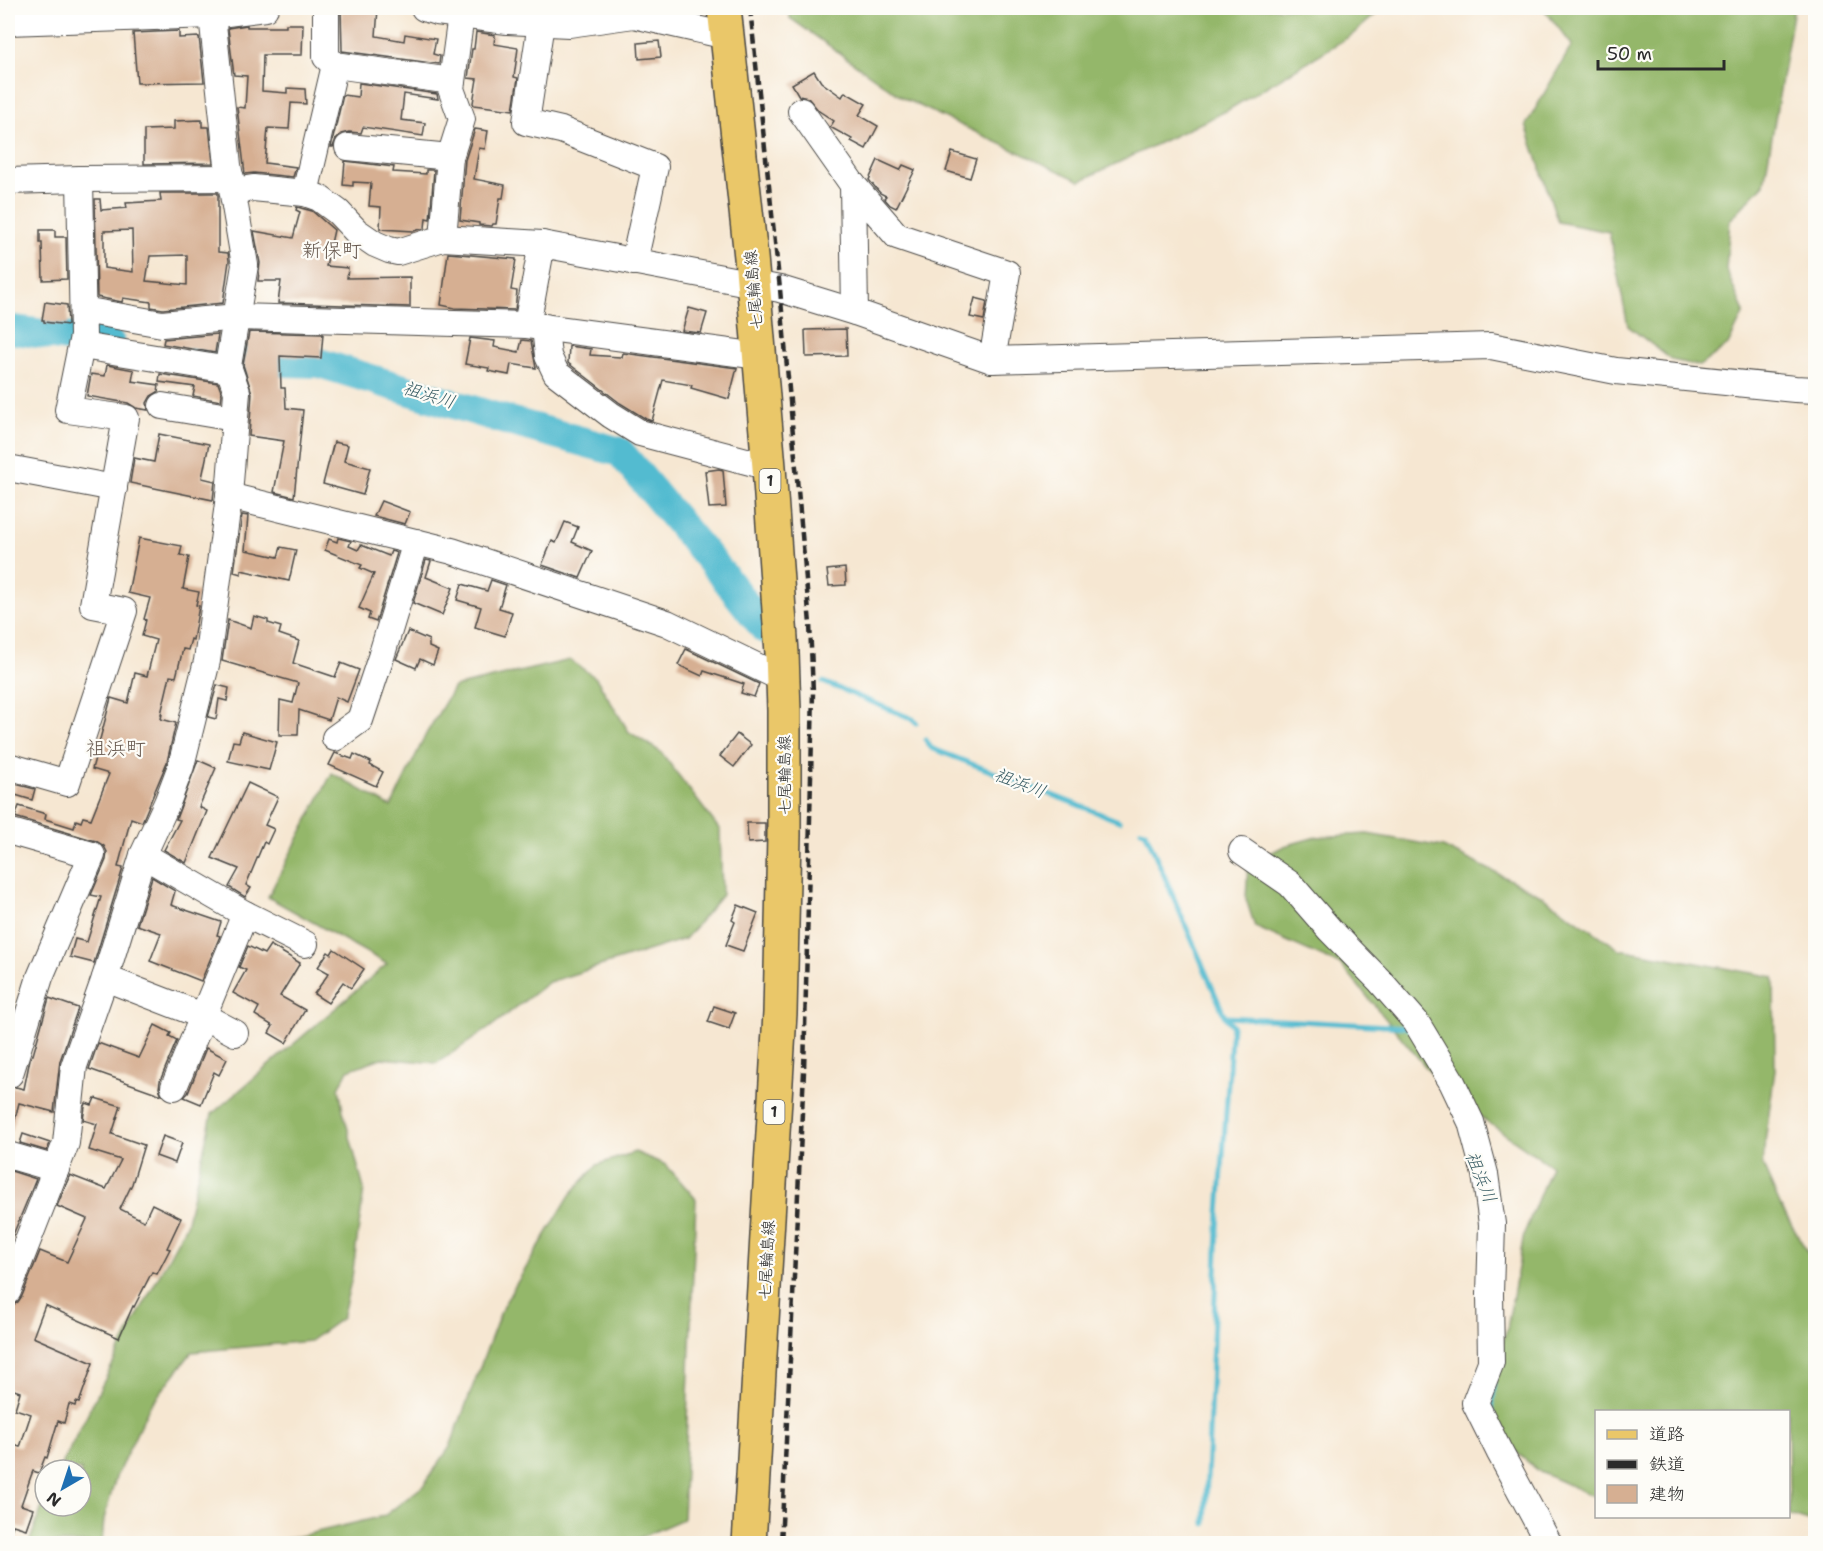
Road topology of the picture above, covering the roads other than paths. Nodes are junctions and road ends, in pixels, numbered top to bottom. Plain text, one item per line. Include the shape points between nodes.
1 (265, 8) edge
2 (326, 8) edge
3 (423, 8) edge
4 (213, 11) edge
5 (507, 14) edge
6 (461, 15) junction
7 (8, 21) edge
8 (726, 22) edge
9 (541, 23) junction
10 (335, 65) junction
11 (452, 81) junction
12 (801, 111) dead end
13 (348, 147) dead end
14 (450, 158) junction
15 (80, 178) junction
16 (8, 181) edge
17 (232, 184) junction
18 (853, 185) junction
19 (305, 193) junction
20 (443, 238) junction
21 (542, 244) junction
22 (634, 262) junction
23 (753, 284) junction
24 (82, 310) junction
25 (855, 312) junction
26 (237, 317) junction
27 (536, 326) junction
28 (82, 341) junction
29 (759, 356) junction
30 (992, 360) junction
31 (229, 363) junction
32 (1815, 390) edge
33 (162, 406) dead end
34 (234, 418) junction
35 (8, 468) edge
36 (769, 468) junction
37 (114, 488) junction
38 (230, 496) junction
39 (416, 542) junction
40 (783, 679) junction
41 (335, 738) dead end
42 (8, 767) edge
43 (8, 831) edge
44 (1242, 851) dead end
45 (142, 855) junction
46 (245, 914) junction
47 (304, 944) dead end
48 (105, 978) junction
49 (203, 1016) junction
50 (235, 1033) dead end
51 (8, 1074) edge
52 (174, 1087) dead end
53 (8, 1155) edge
54 (56, 1169) junction
55 (10, 1279) edge
56 (749, 1544) edge
57 (1549, 1544) edge

1 - 4 street
2 - 10 street via 326,57
3 - 6 street
4 - 7 street
4 - 17 street
5 - 6 street
5 - 9 street
6 - 11 street
8 - 9 street via 634,15 569,24
8 - 23 main road, 七尾輪島線 / 1
9 - 22 street via 526,122 561,130 655,167
10 - 11 street
10 - 19 street
11 - 14 street via 451,89 462,118
12 - 18 street
13 - 14 street
14 - 20 street
15 - 16 street
15 - 17 street
15 - 24 street
17 - 19 street
17 - 26 street via 245,265
18 - 25 street
18 - 30 street via 897,236 1007,273
19 - 20 street via 319,198 356,231 389,250 398,252
20 - 21 street
21 - 22 street
21 - 27 street
22 - 23 street
23 - 25 street
23 - 29 main road, 七尾輪島線 / 1
24 - 26 street via 162,324
24 - 28 street
25 - 30 street
26 - 27 street
26 - 31 street
27 - 29 street
27 - 36 street via 556,373 640,433
28 - 31 street
28 - 37 street via 68,410 126,418
29 - 36 main road, 七尾輪島線 / 1
30 - 32 street via 1491,346 1616,371
31 - 34 street via 237,392
33 - 34 street
34 - 38 street
35 - 37 street
36 - 40 main road, 七尾輪島線 / 1
37 - 42 street via 93,605 124,611 67,783
38 - 39 street
38 - 45 street via 207,661 181,766
39 - 40 street via 452,550 667,623
39 - 41 street via 360,720
40 - 56 main road, 七尾輪島線 / 1 via 780,1013
43 - 51 street via 92,855 40,977
44 - 57 street via 1290,884 1416,1022 1471,1122 1485,1174 1492,1224 1491,1362 1475,1403
45 - 46 street
45 - 48 street
46 - 47 street
46 - 49 street
48 - 49 street
48 - 54 street via 74,1066 66,1143
49 - 50 street
49 - 52 street
53 - 54 street
54 - 55 street

